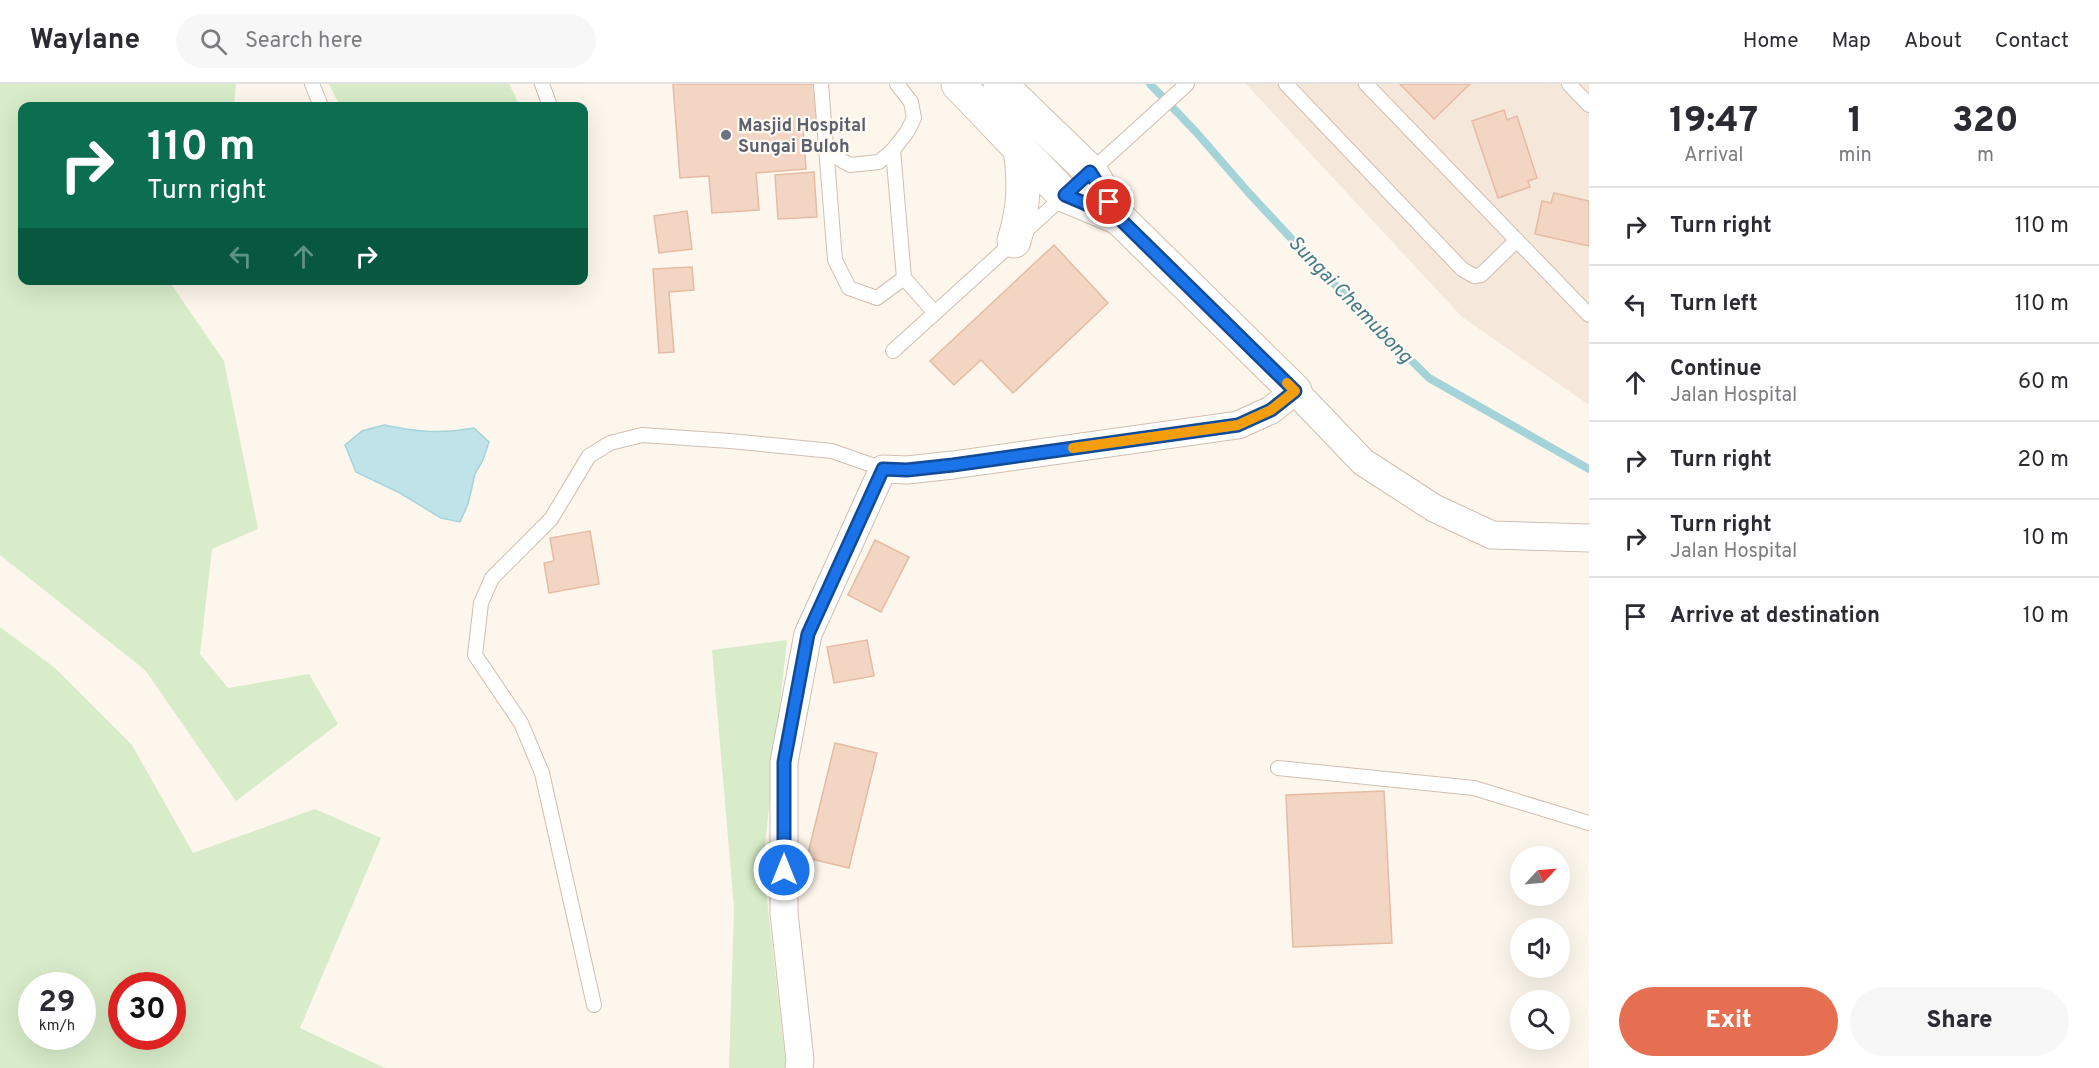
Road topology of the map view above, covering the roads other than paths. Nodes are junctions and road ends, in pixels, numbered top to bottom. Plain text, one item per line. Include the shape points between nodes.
1 (312, 84) edge
2 (542, 84) edge
3 (821, 84) edge
4 (897, 84) edge
5 (958, 84) edge
6 (1000, 84) edge
7 (1186, 84) edge
8 (1286, 84) edge
9 (1366, 84) edge
10 (1569, 84) edge
11 (319, 102) edge
12 (549, 102) edge
13 (1589, 105) edge
14 (1020, 149) junction
15 (893, 150) junction
16 (827, 153) junction
17 (1082, 179) junction
18 (1516, 240) junction
19 (1014, 241) junction
20 (904, 278) junction
21 (935, 313) junction
22 (1589, 315) edge
23 (893, 351) dead end
24 (1295, 391) junction
25 (883, 469) junction
26 (1589, 538) edge
27 (1278, 768) dead end
28 (1589, 824) edge
29 (594, 1005) dead end
30 (799, 1068) edge

1 - 11 lane
2 - 12 lane
3 - 16 lane
4 - 15 lane via 911,102 914,118
5 - 14 main road
6 - 17 main road
7 - 17 lane
8 - 18 lane via 1462,269 1474,276 1481,275
9 - 18 lane
10 - 13 lane
14 - 17 main road
14 - 19 main road via 1024,193
15 - 16 lane via 879,162 850,165
15 - 20 lane
16 - 20 lane via 835,260 849,288 877,298
17 - 19 lane
17 - 24 main road
18 - 22 lane
19 - 21 lane
20 - 21 lane
21 - 23 lane
24 - 25 street via 1271,410 1238,425 953,465
24 - 26 street via 1363,462 1434,508 1492,535
25 - 29 lane via 832,451 642,435 610,442 589,456 551,519 492,578 481,603 475,655 521,723 542,773
25 - 30 street via 808,634 784,762 784,913
27 - 28 lane via 1474,788

